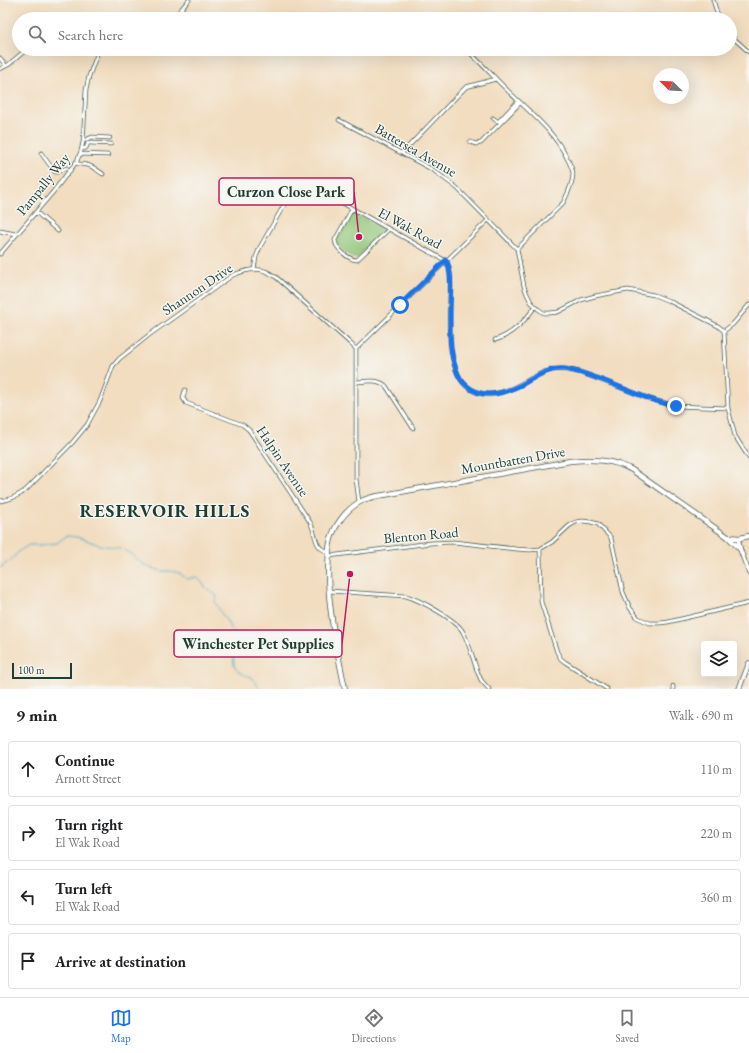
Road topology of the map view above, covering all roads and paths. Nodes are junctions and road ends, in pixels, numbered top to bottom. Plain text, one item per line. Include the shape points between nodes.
1 (189, 0) edge
2 (713, 0) edge
3 (179, 12) edge
4 (717, 12) edge
5 (737, 41) edge
6 (749, 52) edge
7 (18, 56) edge
8 (96, 56) edge
9 (473, 56) edge
10 (0, 58) edge
11 (6, 66) junction
12 (0, 68) edge
13 (496, 79) junction
14 (519, 102) junction
15 (493, 118) dead end
16 (339, 120) dead end
17 (110, 138) dead end
18 (83, 140) junction
19 (470, 142) dead end
20 (111, 144) dead end
21 (82, 149) junction
22 (41, 153) dead end
23 (402, 153) junction
24 (80, 154) junction
25 (108, 156) dead end
26 (76, 163) junction
27 (70, 171) junction
28 (103, 174) dead end
29 (352, 209) junction
30 (36, 212) junction
31 (488, 220) junction
32 (389, 229) junction
33 (0, 231) edge
34 (58, 231) dead end
35 (16, 234) junction
36 (517, 249) junction
37 (0, 254) edge
38 (446, 260) junction
39 (254, 270) junction
40 (749, 304) edge
41 (535, 307) junction
42 (724, 331) junction
43 (495, 340) dead end
44 (356, 349) junction
45 (356, 382) junction
46 (185, 390) dead end
47 (728, 408) junction
48 (413, 428) dead end
49 (749, 458) edge
50 (0, 501) edge
51 (359, 502) junction
52 (749, 536) edge
53 (728, 537) junction
54 (738, 538) junction
55 (540, 549) junction
56 (740, 549) junction
57 (329, 554) junction
58 (749, 573) edge
59 (329, 591) junction
60 (749, 603) edge
61 (748, 666) edge
62 (345, 689) edge
63 (489, 689) edge
64 (607, 689) edge
65 (739, 689) edge

1 - 3 street
2 - 4 street
5 - 6 street
7 - 11 street
8 - 18 street, Pampally Way via 86,93
9 - 13 street
10 - 11 street
11 - 12 street
13 - 14 street
13 - 23 street via 466,87
14 - 15 street via 499,121
14 - 19 street via 481,143 478,145
14 - 36 street via 548,129 564,152 573,174 563,203
16 - 23 street, Battersea Avenue
17 - 18 street via 92,137
18 - 21 street, Pampally Way
20 - 21 street via 88,143 86,148
21 - 24 street, Pampally Way
22 - 27 street via 55,172 66,168
23 - 31 street, Battersea Avenue via 447,179
24 - 25 street
24 - 26 street, Pampally Way
26 - 27 street, Pampally Way
26 - 28 street via 90,166
27 - 30 street, Pampally Way
29 - 32 street, El Wak Road
29 - 32 street via 335,242 352,260 357,260
29 - 39 street, El Wak Road via 309,184 297,184 260,247
30 - 34 street
30 - 35 street, Pampally Way
31 - 36 street, Battersea Avenue
31 - 38 street
32 - 38 street, El Wak Road
33 - 35 street
35 - 37 street, Pampally Way
36 - 41 street via 524,286
38 - 44 street
38 - 47 street, El Wak Road via 451,283 451,350 462,382 471,389 487,395 500,393 545,372 569,369 676,406
39 - 44 street, Shannon Drive via 265,271 276,277
39 - 50 street, Shannon Drive via 233,275 119,359 113,366 98,406 80,434 26,490 13,498
40 - 42 street
41 - 42 street via 544,312 558,312 581,300 628,290 669,301 710,321
41 - 43 street via 519,326
42 - 47 street
44 - 45 street
45 - 48 street via 382,382
45 - 51 street via 356,479
46 - 57 street, Halpin Avenue via 183,398 186,403 239,423 249,430 310,522 318,546
47 - 49 street via 735,436
51 - 53 main road, Mountbatten Drive via 373,497 570,461 599,460 616,462 632,470
51 - 57 main road, Mountbatten Drive via 345,514 337,526 330,542
52 - 54 main road, Mountbatten Drive
53 - 54 main road, Mountbatten Drive
53 - 56 main road
54 - 56 street
55 - 57 street, Blenton Road via 454,542 333,556
55 - 60 street via 576,522 598,524 611,538 623,592 630,608 638,618 650,623 660,624
55 - 64 street via 541,602 557,652 565,662
56 - 58 street
57 - 59 main road, Mountbatten Drive
59 - 62 main road, Mountbatten Drive
59 - 63 street via 406,596 440,613 463,631 481,680
61 - 65 street

